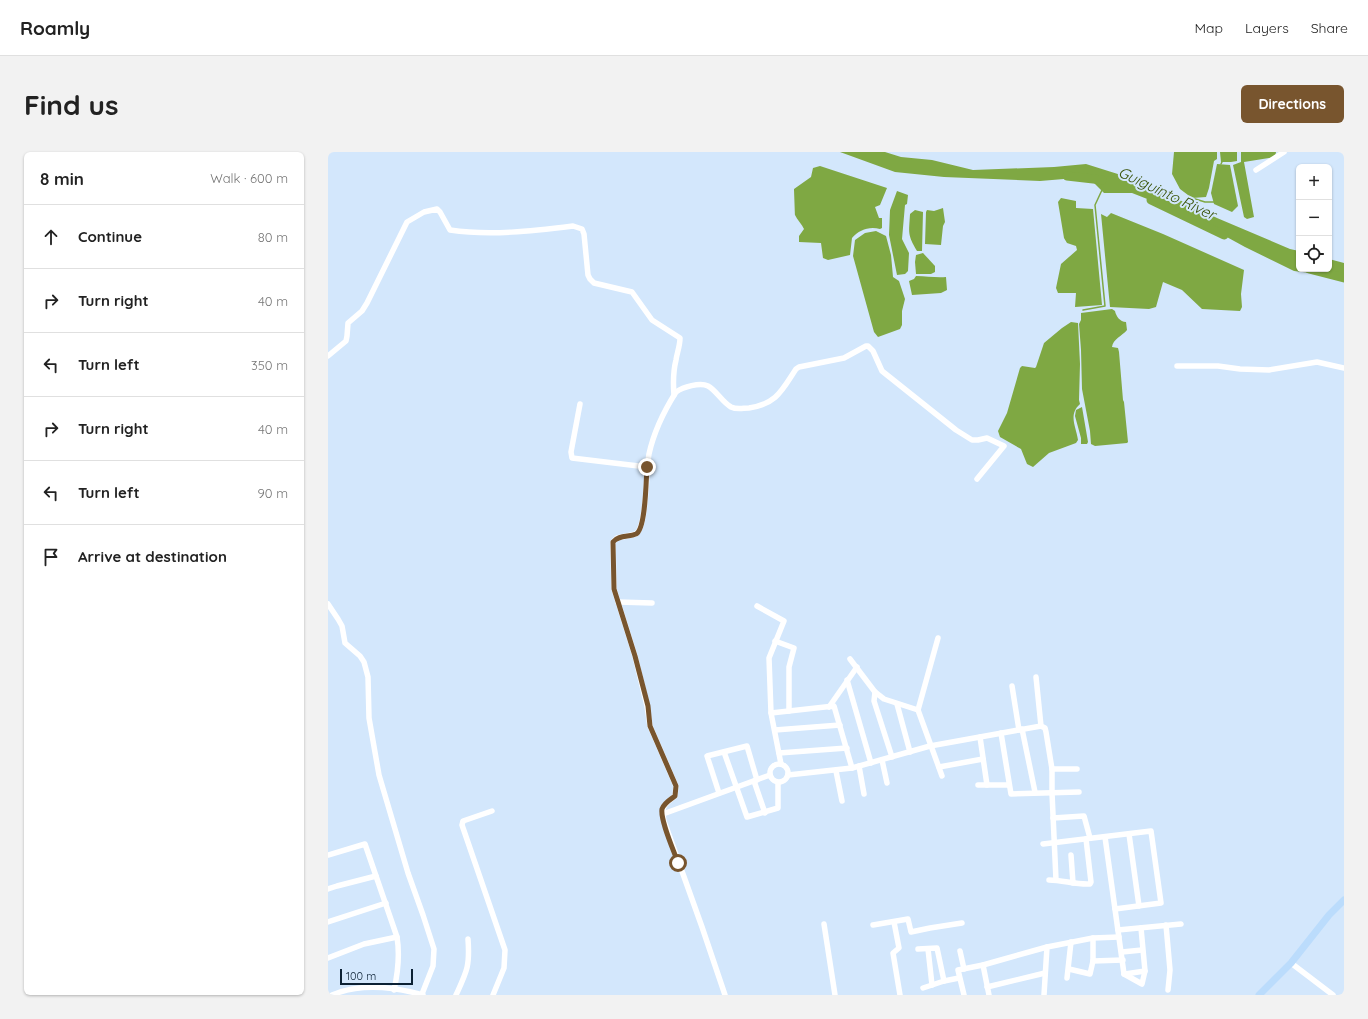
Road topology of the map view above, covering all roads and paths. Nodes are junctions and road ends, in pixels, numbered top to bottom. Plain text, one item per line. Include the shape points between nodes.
1 (1284, 152) edge
2 (1256, 170) dead end
3 (328, 356) edge
4 (1177, 366) dead end
5 (1344, 368) edge
6 (674, 395) junction
7 (580, 404) dead end
8 (647, 467) junction
9 (977, 479) dead end
10 (618, 602) junction
11 (652, 603) dead end
12 (328, 604) edge
13 (757, 606) dead end
14 (938, 638) dead end
15 (775, 641) junction
16 (850, 659) dead end
17 (857, 667) junction
18 (1036, 678) dead end
19 (847, 680) junction
20 (1012, 686) dead end
21 (875, 692) junction
22 (897, 704) junction
23 (829, 707) junction
24 (918, 710) junction
25 (788, 711) junction
26 (771, 713) junction
27 (840, 725) junction
28 (1041, 726) junction
29 (775, 730) junction
30 (1020, 730) junction
31 (1001, 733) junction
32 (980, 737) junction
33 (930, 746) junction
34 (847, 748) junction
35 (724, 752) junction
36 (910, 752) junction
37 (779, 753) junction
38 (892, 757) junction
39 (983, 759) junction
40 (882, 760) junction
41 (871, 763) junction
42 (781, 764) junction
43 (858, 766) junction
44 (939, 767) junction
45 (852, 768) junction
46 (1052, 769) junction
47 (1077, 769) dead end
48 (836, 771) junction
49 (770, 775) junction
50 (788, 775) junction
51 (942, 776) dead end
52 (756, 780) junction
53 (778, 783) junction
54 (887, 783) dead end
55 (978, 785) dead end
56 (987, 785) junction
57 (1009, 785) junction
58 (737, 787) junction
59 (1035, 792) junction
60 (1079, 792) dead end
61 (719, 793) junction
62 (1052, 793) junction
63 (864, 794) dead end
64 (842, 801) dead end
65 (492, 811) dead end
66 (765, 813) junction
67 (663, 814) junction
68 (1053, 818) junction
69 (1129, 834) junction
70 (1105, 836) junction
71 (1088, 838) junction
72 (1054, 843) junction
73 (1044, 844) dead end
74 (328, 855) edge
75 (1071, 855) dead end
76 (376, 876) junction
77 (1049, 880) dead end
78 (1056, 880) junction
79 (1073, 883) junction
80 (328, 889) edge
81 (1343, 902) edge
82 (386, 904) junction
83 (1139, 906) junction
84 (1115, 909) junction
85 (328, 922) edge
86 (894, 922) junction
87 (962, 923) dead end
88 (824, 924) dead end
89 (1181, 924) dead end
90 (873, 925) dead end
91 (1166, 926) junction
92 (1141, 928) junction
93 (1118, 930) junction
94 (397, 937) junction
95 (1119, 937) junction
96 (1093, 938) junction
97 (468, 939) dead end
98 (1071, 942) junction
99 (1047, 947) junction
100 (928, 949) junction
101 (918, 950) dead end
102 (1142, 950) junction
103 (960, 951) dead end
104 (1122, 952) junction
105 (328, 958) edge
106 (1123, 960) junction
107 (1093, 961) junction
108 (1291, 963) junction
109 (983, 965) junction
110 (964, 969) junction
111 (1069, 969) junction
112 (1145, 971) junction
113 (1045, 973) junction
114 (1124, 974) junction
115 (959, 978) junction
116 (1068, 978) dead end
117 (944, 981) junction
118 (932, 985) junction
119 (987, 987) junction
120 (923, 988) dead end
121 (394, 990) junction
122 (1168, 990) dead end
123 (332, 995) edge
124 (423, 995) edge
125 (456, 995) edge
126 (493, 995) edge
127 (725, 995) edge
128 (835, 995) edge
129 (900, 995) edge
130 (964, 995) edge
131 (989, 995) edge
132 (1044, 995) edge
133 (1258, 995) edge
134 (1333, 995) edge

1 - 2 street
3 - 6 street via 346,341 348,323 367,303 407,222 435,209 440,212 450,230 456,231 496,233 573,226 582,229 590,279 594,283 632,292 652,320 680,338 673,380
4 - 5 street via 1269,370 1317,362
6 - 8 street via 658,425
6 - 9 street via 678,390 697,385 706,386 732,407 739,409 761,406 778,396 796,369 844,358 868,346 882,371 956,430 972,440 987,438 1004,446
7 - 8 street via 572,458
8 - 10 street via 644,509 639,531 617,538 613,542 614,589
10 - 11 street
10 - 67 street via 648,706 650,726 676,786 675,796 666,803 662,809
12 - 124 street via 340,622 345,643 360,656 368,677 369,718 379,775 434,949 433,966
13 - 15 street via 784,621
14 - 24 street
15 - 25 street via 794,648 789,667
15 - 26 street via 769,658
16 - 17 street
17 - 19 street
17 - 21 street
18 - 28 street
19 - 23 street
19 - 41 street
20 - 30 street
21 - 22 street
21 - 38 street via 874,701
22 - 24 street
22 - 36 street
23 - 25 street
23 - 27 street via 834,706
24 - 33 street
25 - 26 street
26 - 29 street
27 - 29 street
27 - 34 street
28 - 30 street
28 - 46 street via 1046,732
29 - 37 street
30 - 31 street
30 - 59 street
31 - 32 street
31 - 57 street
32 - 33 street
32 - 39 street
33 - 36 street
33 - 44 street
34 - 37 street
34 - 45 street
35 - 52 street via 747,746
35 - 58 street
35 - 61 street via 707,756
36 - 38 street
37 - 42 street
38 - 40 street
39 - 44 street
39 - 56 street
40 - 41 street
40 - 54 street
41 - 43 street
42 - 49 street via 774,766
42 - 50 street via 786,767
43 - 45 street
43 - 63 street
44 - 51 street
45 - 48 street
46 - 47 street
46 - 62 street
48 - 50 street
48 - 64 street
49 - 52 street
49 - 53 street
50 - 53 street via 786,780
52 - 58 street
52 - 66 street
53 - 66 street via 778,808
55 - 56 street
56 - 57 street
57 - 59 street via 1011,794
58 - 61 street
58 - 66 street via 747,817
59 - 62 street
60 - 62 street
61 - 67 street
62 - 68 street
65 - 126 street via 463,821 462,825 505,950 504,968
67 - 127 street
68 - 71 street via 1084,816
68 - 72 street
69 - 70 street
69 - 83 street
69 - 83 street via 1151,831 1152,838 1161,903
70 - 71 street
70 - 84 street
71 - 72 street
71 - 79 street via 1091,882 1087,885
72 - 73 street
72 - 78 street
74 - 76 street via 365,844
75 - 79 street
76 - 80 street
76 - 82 street
77 - 78 street
78 - 79 street
81 - 108 main road via 1329,915
82 - 85 street
82 - 94 street
83 - 84 street
84 - 93 street
86 - 87 street via 908,919 911,932
86 - 90 street
86 - 129 street via 899,948 893,953
88 - 128 street
89 - 91 street
91 - 92 street
91 - 122 street via 1170,970
92 - 93 street
92 - 102 street
93 - 95 street
94 - 105 street via 364,944
94 - 121 street via 398,970
95 - 96 street
95 - 104 street
96 - 98 street
96 - 107 street
97 - 125 street via 469,966
98 - 99 street
98 - 111 street
99 - 109 street
99 - 113 street
100 - 101 street
100 - 117 street via 937,948
100 - 118 street
102 - 104 street
102 - 112 street
103 - 110 street
104 - 106 street
106 - 107 street
106 - 114 street
107 - 111 street via 1090,974
108 - 133 main road
108 - 134 street
109 - 110 street
109 - 119 street
110 - 115 street via 958,970
111 - 116 street
112 - 114 street
112 - 114 street via 1142,984
113 - 119 street
113 - 132 street
115 - 117 street
115 - 130 street
117 - 118 street
118 - 120 street
119 - 131 street
121 - 123 street via 353,988
121 - 124 street

